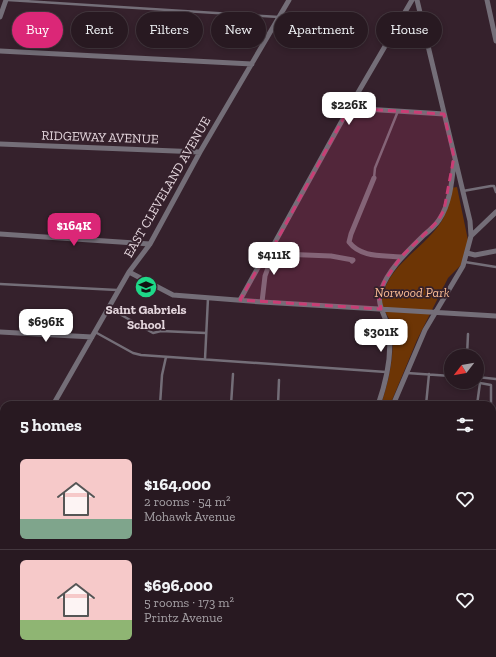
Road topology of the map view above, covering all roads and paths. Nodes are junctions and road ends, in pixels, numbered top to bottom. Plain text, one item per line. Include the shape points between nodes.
1 (7, 0) edge
2 (289, 0) edge
3 (412, 0) edge
4 (417, 0) edge
5 (487, 0) edge
6 (282, 12) edge
7 (0, 17) edge
8 (274, 17) edge
9 (274, 26) edge
10 (496, 41) edge
11 (0, 51) edge
12 (252, 64) junction
13 (349, 108) junction
14 (398, 111) junction
15 (444, 114) junction
16 (0, 144) edge
17 (200, 152) junction
18 (454, 157) junction
19 (374, 178) joint
20 (463, 191) junction
21 (496, 192) edge
22 (496, 212) edge
23 (0, 234) edge
24 (471, 236) junction
25 (150, 244) junction
26 (496, 251) edge
27 (271, 252) junction
28 (467, 253) junction
29 (401, 257) junction
30 (352, 261) dead end
31 (464, 262) junction
32 (496, 266) edge
33 (129, 272) junction
34 (0, 284) edge
35 (119, 290) junction
36 (208, 298) junction
37 (240, 300) junction
38 (262, 302) junction
39 (109, 308) junction
40 (381, 309) junction
41 (435, 312) junction
42 (496, 316) edge
43 (0, 332) edge
44 (206, 333) junction
45 (468, 334) dead end
46 (94, 335) junction
47 (467, 349) edge
48 (166, 357) junction
49 (205, 359) junction
50 (387, 372) junction
51 (406, 373) junction
52 (233, 374) dead end
53 (429, 374) junction
54 (444, 375) edge
55 (484, 377) edge
56 (496, 378) edge
57 (279, 380) dead end
58 (484, 384) edge
59 (479, 389) edge
60 (55, 401) edge
61 (160, 401) edge
62 (231, 401) edge
63 (278, 401) edge
64 (379, 401) edge
65 (395, 401) edge
66 (426, 401) edge
67 (478, 401) edge
68 (492, 401) edge

1 - 7 street
1 - 8 lane
2 - 6 street, EAST CLEVELAND AVENUE
3 - 13 street
4 - 15 street
5 - 10 street
9 - 12 street, EAST CLEVELAND AVENUE
11 - 12 street
12 - 17 street, EAST CLEVELAND AVENUE
13 - 14 street
13 - 27 street
14 - 15 street
14 - 19 lane via 375,168
15 - 18 street
16 - 17 street, RIDGEWAY AVENUE
17 - 25 street, EAST CLEVELAND AVENUE
18 - 20 street
18 - 29 street via 451,188 444,210 438,221
19 - 29 street via 349,242 362,253
20 - 21 lane via 494,186
20 - 24 street
22 - 24 street
23 - 25 street
24 - 28 street
25 - 33 street, EAST CLEVELAND AVENUE
26 - 28 street via 475,255
27 - 30 street via 331,256
27 - 37 street via 265,255
27 - 38 street
28 - 31 street
29 - 40 street via 380,291 378,300
31 - 32 lane
31 - 41 street via 460,273
33 - 35 street, EAST CLEVELAND AVENUE
33 - 36 street via 172,295
34 - 35 lane
35 - 39 street, EAST CLEVELAND AVENUE
36 - 37 street
36 - 44 lane
37 - 38 street
38 - 40 street
39 - 44 lane via 153,333
39 - 46 street, EAST CLEVELAND AVENUE
40 - 41 street
40 - 50 street via 389,333
41 - 42 street
41 - 51 street
43 - 46 street
44 - 49 lane
45 - 47 lane
46 - 48 lane via 133,354
46 - 60 street, EAST CLEVELAND AVENUE
48 - 49 lane
48 - 61 lane
49 - 50 lane
50 - 64 street
51 - 53 lane
51 - 65 street
52 - 62 lane
53 - 54 lane
53 - 66 lane
55 - 56 lane
57 - 63 lane
58 - 68 lane via 491,385
59 - 67 lane

